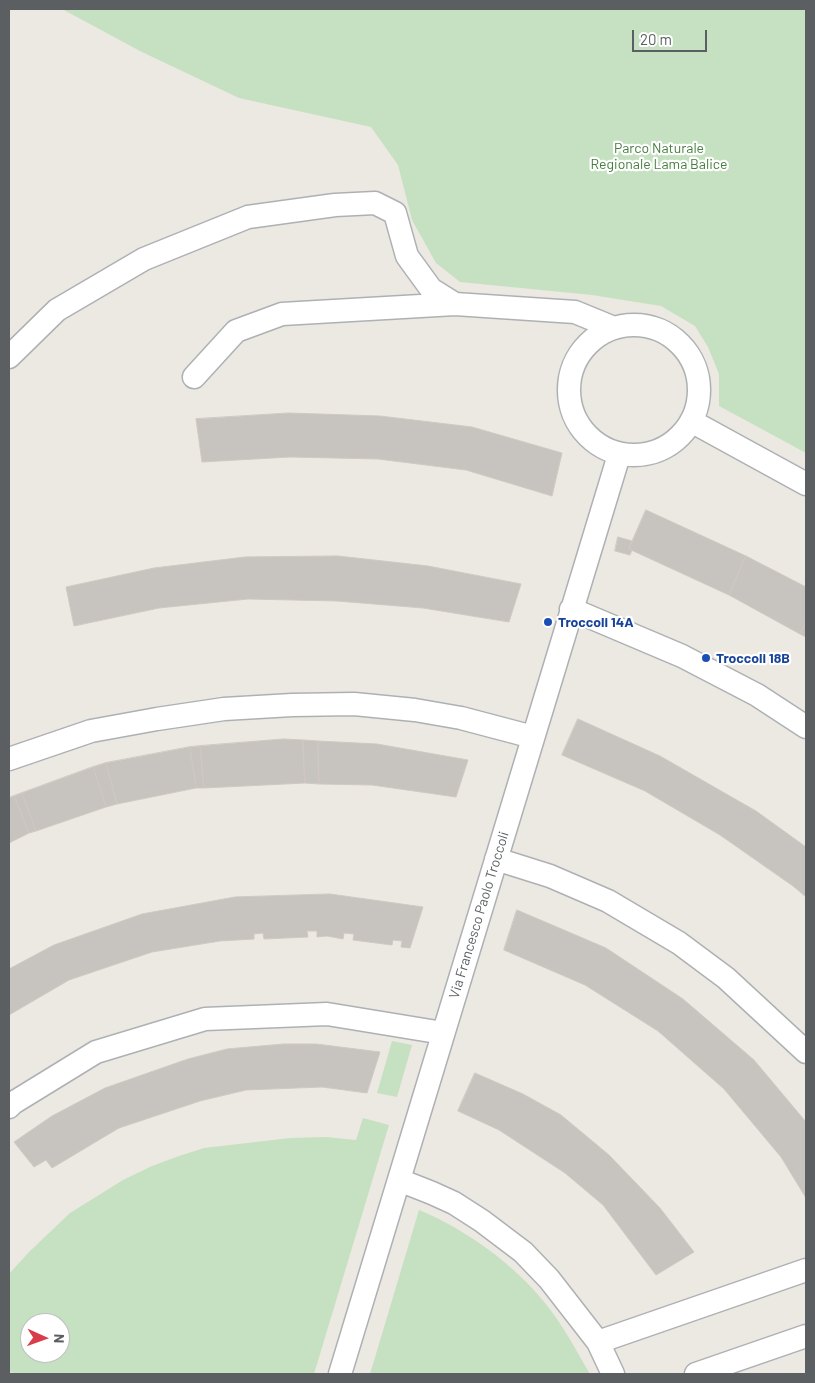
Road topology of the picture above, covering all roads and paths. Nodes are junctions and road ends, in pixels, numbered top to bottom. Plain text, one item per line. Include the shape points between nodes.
1 (455, 304) junction
2 (614, 328) junction
3 (9, 357) edge
4 (194, 377) dead end
5 (691, 421) junction
6 (619, 455) junction
7 (806, 484) edge
8 (572, 609) junction
9 (806, 727) edge
10 (533, 737) junction
11 (9, 759) edge
12 (496, 859) junction
13 (443, 1033) junction
14 (806, 1052) edge
15 (9, 1107) edge
16 (398, 1180) junction
17 (806, 1270) edge
18 (806, 1336) edge
19 (598, 1342) junction
20 (340, 1374) edge
21 (612, 1374) edge
22 (696, 1374) edge

1 - 2 street via 575,312
1 - 3 street via 431,289 407,256 395,213 375,203 335,205 248,217 144,259 57,310
1 - 4 street via 282,314 236,331
2 - 5 street via 635,325 656,329 675,340 689,357 697,377 698,398
2 - 6 street via 596,337 582,350 572,368 569,388 571,408 579,426 592,441
5 - 6 street via 665,447 647,454
5 - 7 street
6 - 8 street, Via Francesco Paolo Troccoli
8 - 9 street via 682,656 758,695
8 - 10 street, Via Francesco Paolo Troccoli
10 - 11 street via 461,718 414,710 354,704 292,705 224,710 91,731
10 - 12 street, Via Francesco Paolo Troccoli
12 - 13 street, Via Francesco Paolo Troccoli
12 - 14 street via 550,876 608,901 679,942 726,978
13 - 15 street via 327,1014 205,1019 96,1052
13 - 16 street, Via Francesco Paolo Troccoli
16 - 19 street via 454,1203 523,1252 549,1279
16 - 20 street, Via Francesco Paolo Troccoli
17 - 19 street
18 - 22 street
19 - 21 street

